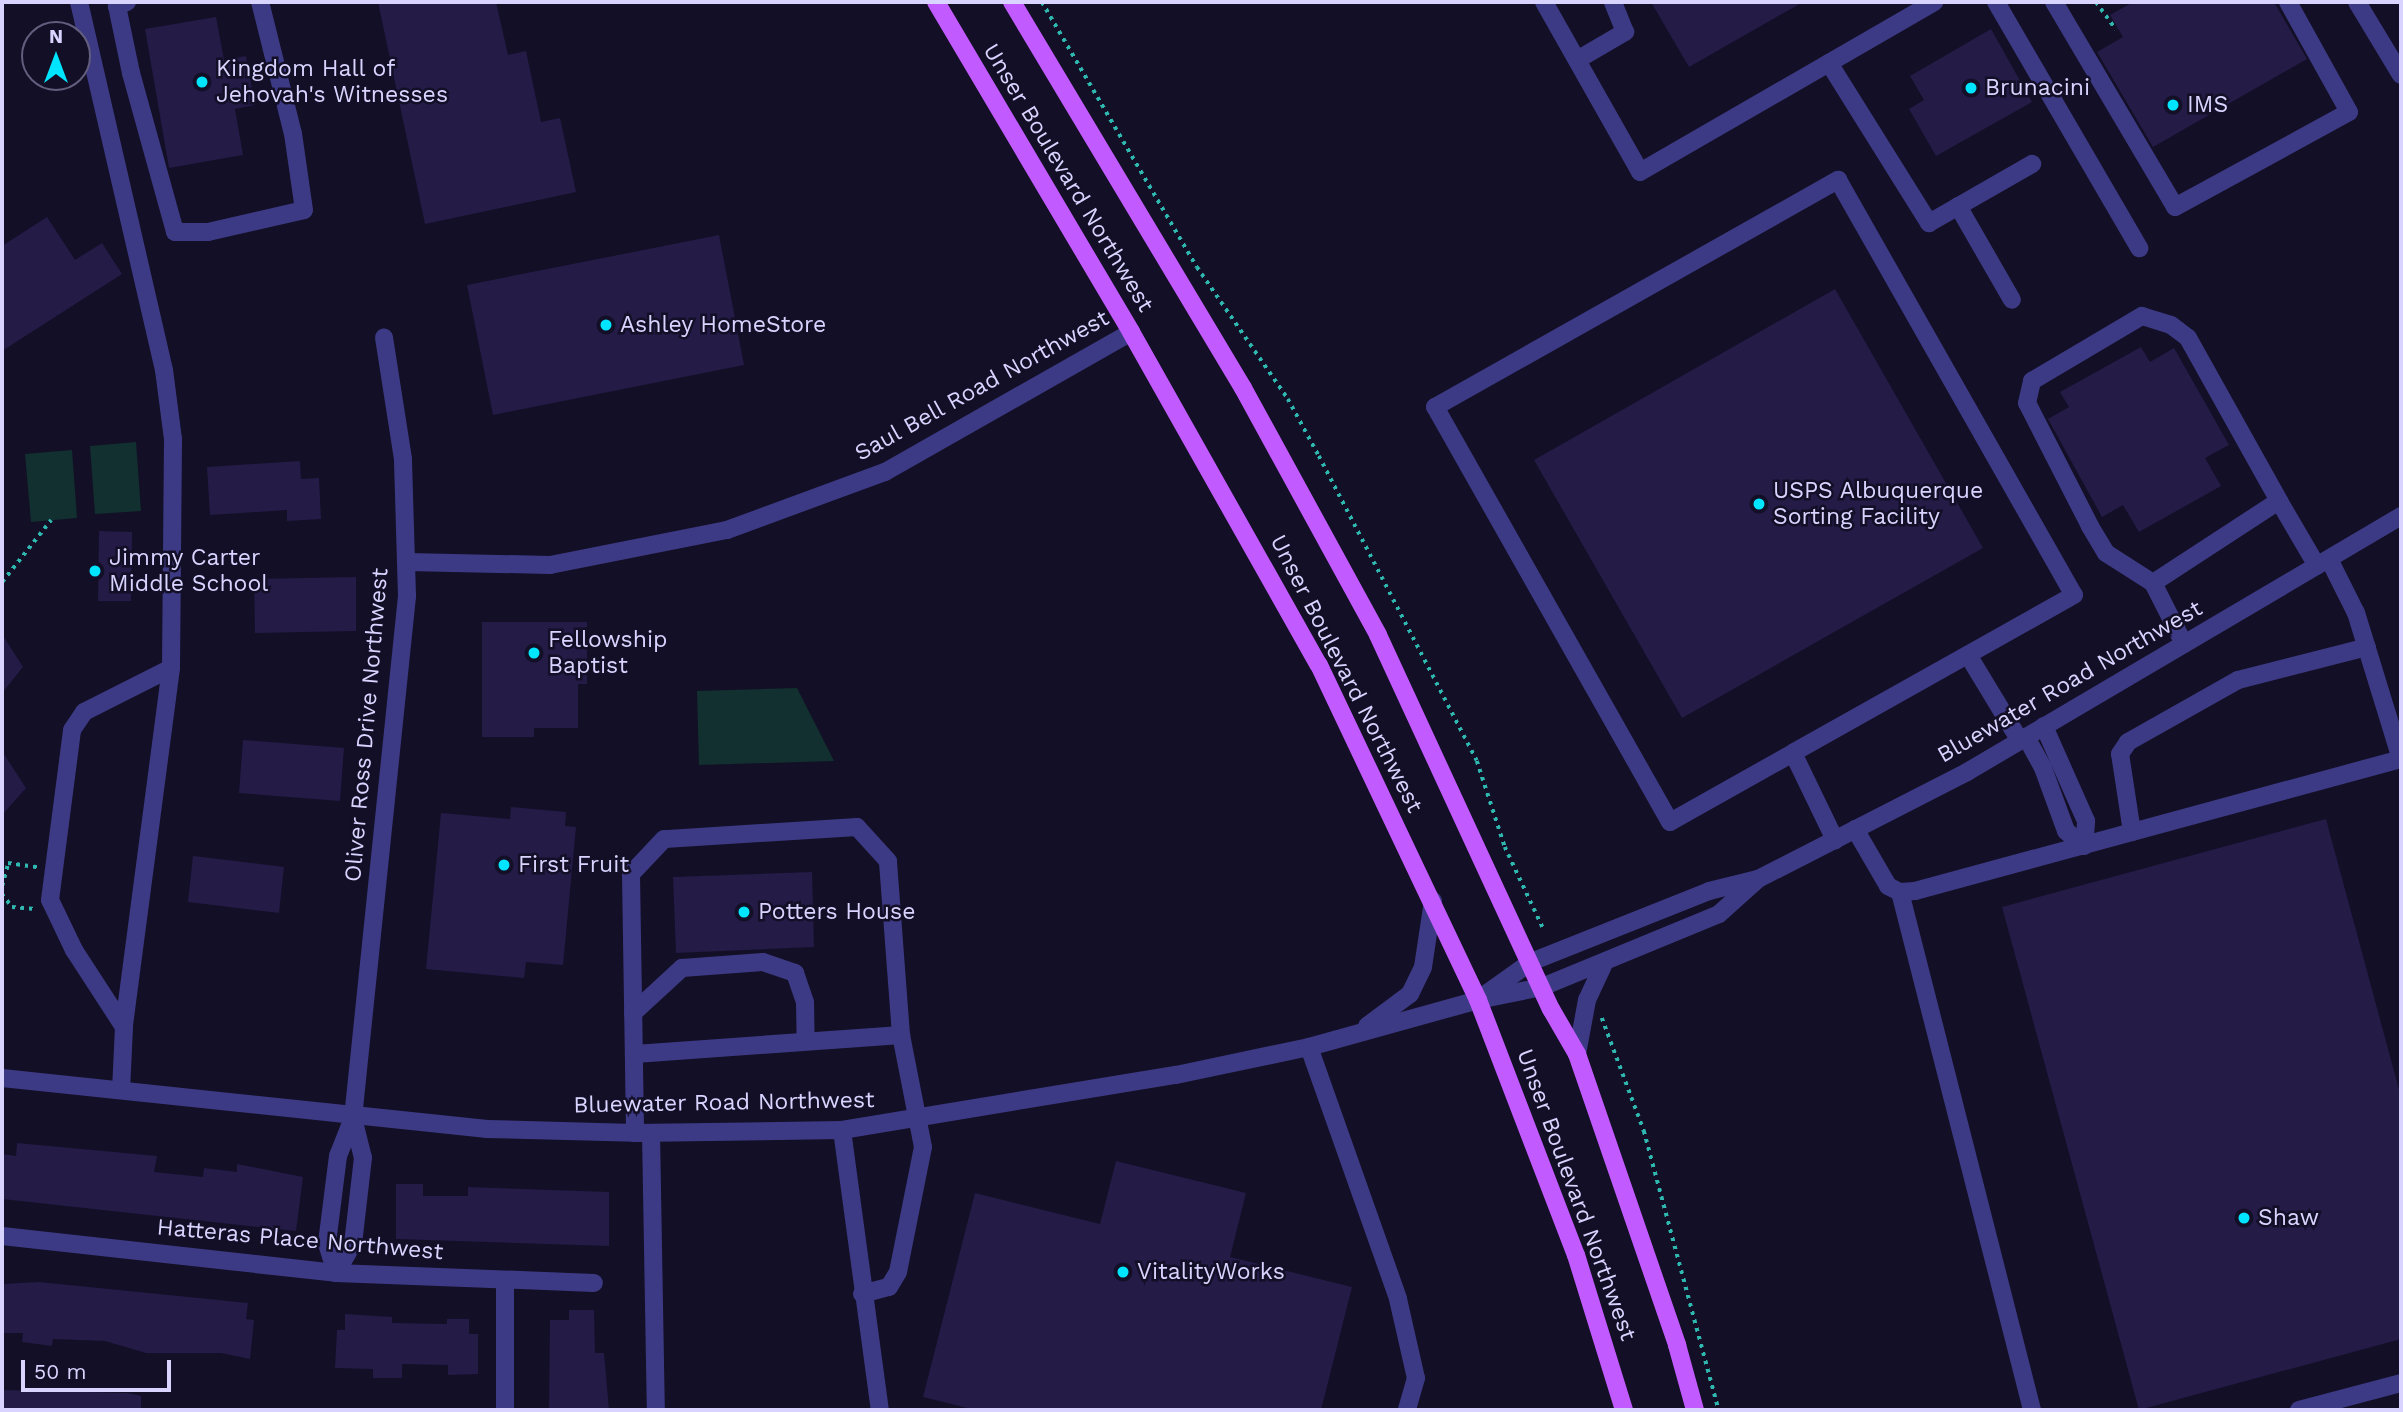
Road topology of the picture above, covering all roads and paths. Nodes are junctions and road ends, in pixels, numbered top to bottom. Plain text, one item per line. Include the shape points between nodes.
1 (79, 2) edge
2 (260, 2) edge
3 (936, 2) edge
4 (1012, 2) edge
5 (1042, 2) edge
6 (1544, 2) edge
7 (1613, 2) edge
8 (1935, 2) edge
9 (1996, 2) edge
10 (2055, 2) edge
11 (2096, 2) edge
12 (2288, 2) edge
13 (2357, 2) edge
14 (122, 4) edge
15 (1910, 8) edge
16 (2116, 30) dead end
17 (1577, 60) junction
18 (1829, 63) junction
19 (2401, 75) edge
20 (2032, 164) dead end
21 (1958, 206) junction
22 (2139, 248) dead end
23 (2012, 300) dead end
24 (1131, 332) junction
25 (384, 337) dead end
26 (2279, 501) junction
27 (2401, 516) edge
28 (51, 520) dead end
29 (407, 562) junction
30 (2323, 562) junction
31 (2, 582) edge
32 (2153, 583) junction
33 (2184, 644) junction
34 (2367, 646) junction
35 (1968, 654) junction
36 (171, 668) junction
37 (2044, 726) junction
38 (2023, 739) junction
39 (1793, 753) junction
40 (2401, 759) edge
41 (1855, 830) junction
42 (2132, 832) junction
43 (1835, 839) junction
44 (2084, 846) junction
45 (2, 861) edge
46 (8, 863) junction
47 (38, 867) dead end
48 (1758, 879) junction
49 (2, 886) edge
50 (1900, 892) junction
51 (2, 894) edge
52 (1433, 901) junction
53 (54, 908) junction
54 (1543, 928) dead end
55 (1531, 962) junction
56 (1603, 965) junction
57 (1542, 987) junction
58 (1478, 1000) junction
59 (633, 1013) junction
60 (1601, 1016) dead end
61 (124, 1027) junction
62 (1356, 1034) junction
63 (901, 1035) junction
64 (806, 1041) junction
65 (1309, 1047) junction
66 (635, 1054) junction
67 (1577, 1054) junction
68 (2, 1078) edge
69 (121, 1090) junction
70 (353, 1118) junction
71 (917, 1120) junction
72 (842, 1129) junction
73 (643, 1133) junction
74 (2, 1236) edge
75 (336, 1273) junction
76 (505, 1280) junction
77 (594, 1283) dead end
78 (862, 1294) junction
79 (2401, 1383) edge
80 (505, 1410) edge
81 (656, 1410) edge
82 (880, 1410) edge
83 (1408, 1410) edge
84 (1624, 1410) edge
85 (1695, 1410) edge
86 (1719, 1410) edge
87 (2032, 1410) edge
88 (2299, 1410) edge

1 - 36 street via 165,380 173,439
2 - 14 street via 293,134 304,210 208,232 175,232 157,176
3 - 24 main road, Unser Boulevard Northwest
4 - 55 main road, Unser Boulevard Northwest via 1243,388 1378,635
5 - 54 path via 1197,267 1288,399 1319,456 1477,761 1505,847
6 - 17 street
7 - 17 street via 1625,32
8 - 15 street
9 - 22 street
10 - 12 street via 2175,207 2349,112
11 - 16 path
13 - 19 street
15 - 18 street
17 - 18 street via 1640,172
18 - 21 street via 1929,223
20 - 21 street
21 - 23 street
24 - 29 street, Saul Bell Road Northwest via 886,472 727,530 550,565
24 - 52 main road, Unser Boulevard Northwest via 1319,665
25 - 29 street, Oliver Ross Drive Northwest via 403,459
26 - 30 street
26 - 32 street
26 - 32 street via 2188,338 2171,325 2143,316 2032,381 2027,403 2106,553
27 - 30 street, Bluewater Road Northwest
28 - 31 path
29 - 70 street, Oliver Ross Drive Northwest
30 - 33 street, Bluewater Road Northwest
30 - 34 street via 2356,613
32 - 33 street
33 - 37 street, Bluewater Road Northwest
34 - 40 street
34 - 42 street via 2238,680 2128,742 2120,754
35 - 38 street
35 - 39 street
35 - 39 street via 2074,595 1838,180 1434,407 1670,822
36 - 53 street via 84,712 72,730 50,900
36 - 61 street
37 - 38 street, Bluewater Road Northwest
37 - 44 street via 2086,821
38 - 41 street, Bluewater Road Northwest
38 - 44 street via 2043,768 2066,831
39 - 43 street
40 - 42 street
41 - 43 street, Bluewater Road Northwest
41 - 50 street via 1888,886
42 - 44 street
43 - 48 street, Bluewater Road Northwest
44 - 50 street
45 - 46 path
46 - 47 path
46 - 49 path
48 - 55 street, Bluewater Road Northwest via 1709,891
48 - 56 street, Bluewater Road Northwest via 1719,914
50 - 87 street
51 - 53 path via 12,907
52 - 58 main road, Unser Boulevard Northwest
52 - 62 street via 1423,967 1410,994
53 - 61 street via 74,950
55 - 57 main road, Unser Boulevard Northwest
55 - 58 street, Bluewater Road Northwest
56 - 57 street, Bluewater Road Northwest
56 - 67 street via 1587,1000
57 - 58 street, Bluewater Road Northwest
57 - 67 main road, Unser Boulevard Northwest
58 - 62 street, Bluewater Road Northwest
58 - 84 main road, Unser Boulevard Northwest via 1576,1255
59 - 63 street via 631,874 664,839 857,827 888,861
59 - 64 street via 682,968 763,962 795,973 805,1002
59 - 66 street
60 - 86 path via 1644,1131
61 - 69 street
62 - 65 street, Bluewater Road Northwest
63 - 64 street
63 - 71 street
64 - 66 street
65 - 71 street, Bluewater Road Northwest
65 - 83 street via 1398,1299 1416,1378
66 - 73 street
67 - 85 main road, Unser Boulevard Northwest
68 - 69 street, Bluewater Road Northwest
69 - 70 street, Bluewater Road Northwest
70 - 73 street, Bluewater Road Northwest via 487,1129
70 - 75 street via 338,1156 327,1243
70 - 75 street via 363,1158 353,1244
71 - 72 street, Bluewater Road Northwest
71 - 78 street via 923,1147 898,1272 889,1287
72 - 73 street, Bluewater Road Northwest
72 - 78 street
73 - 81 street
74 - 75 street, Hatteras Place Northwest
75 - 76 street, Hatteras Place Northwest
76 - 77 street, Hatteras Place Northwest
76 - 80 street
78 - 82 street
79 - 88 street

